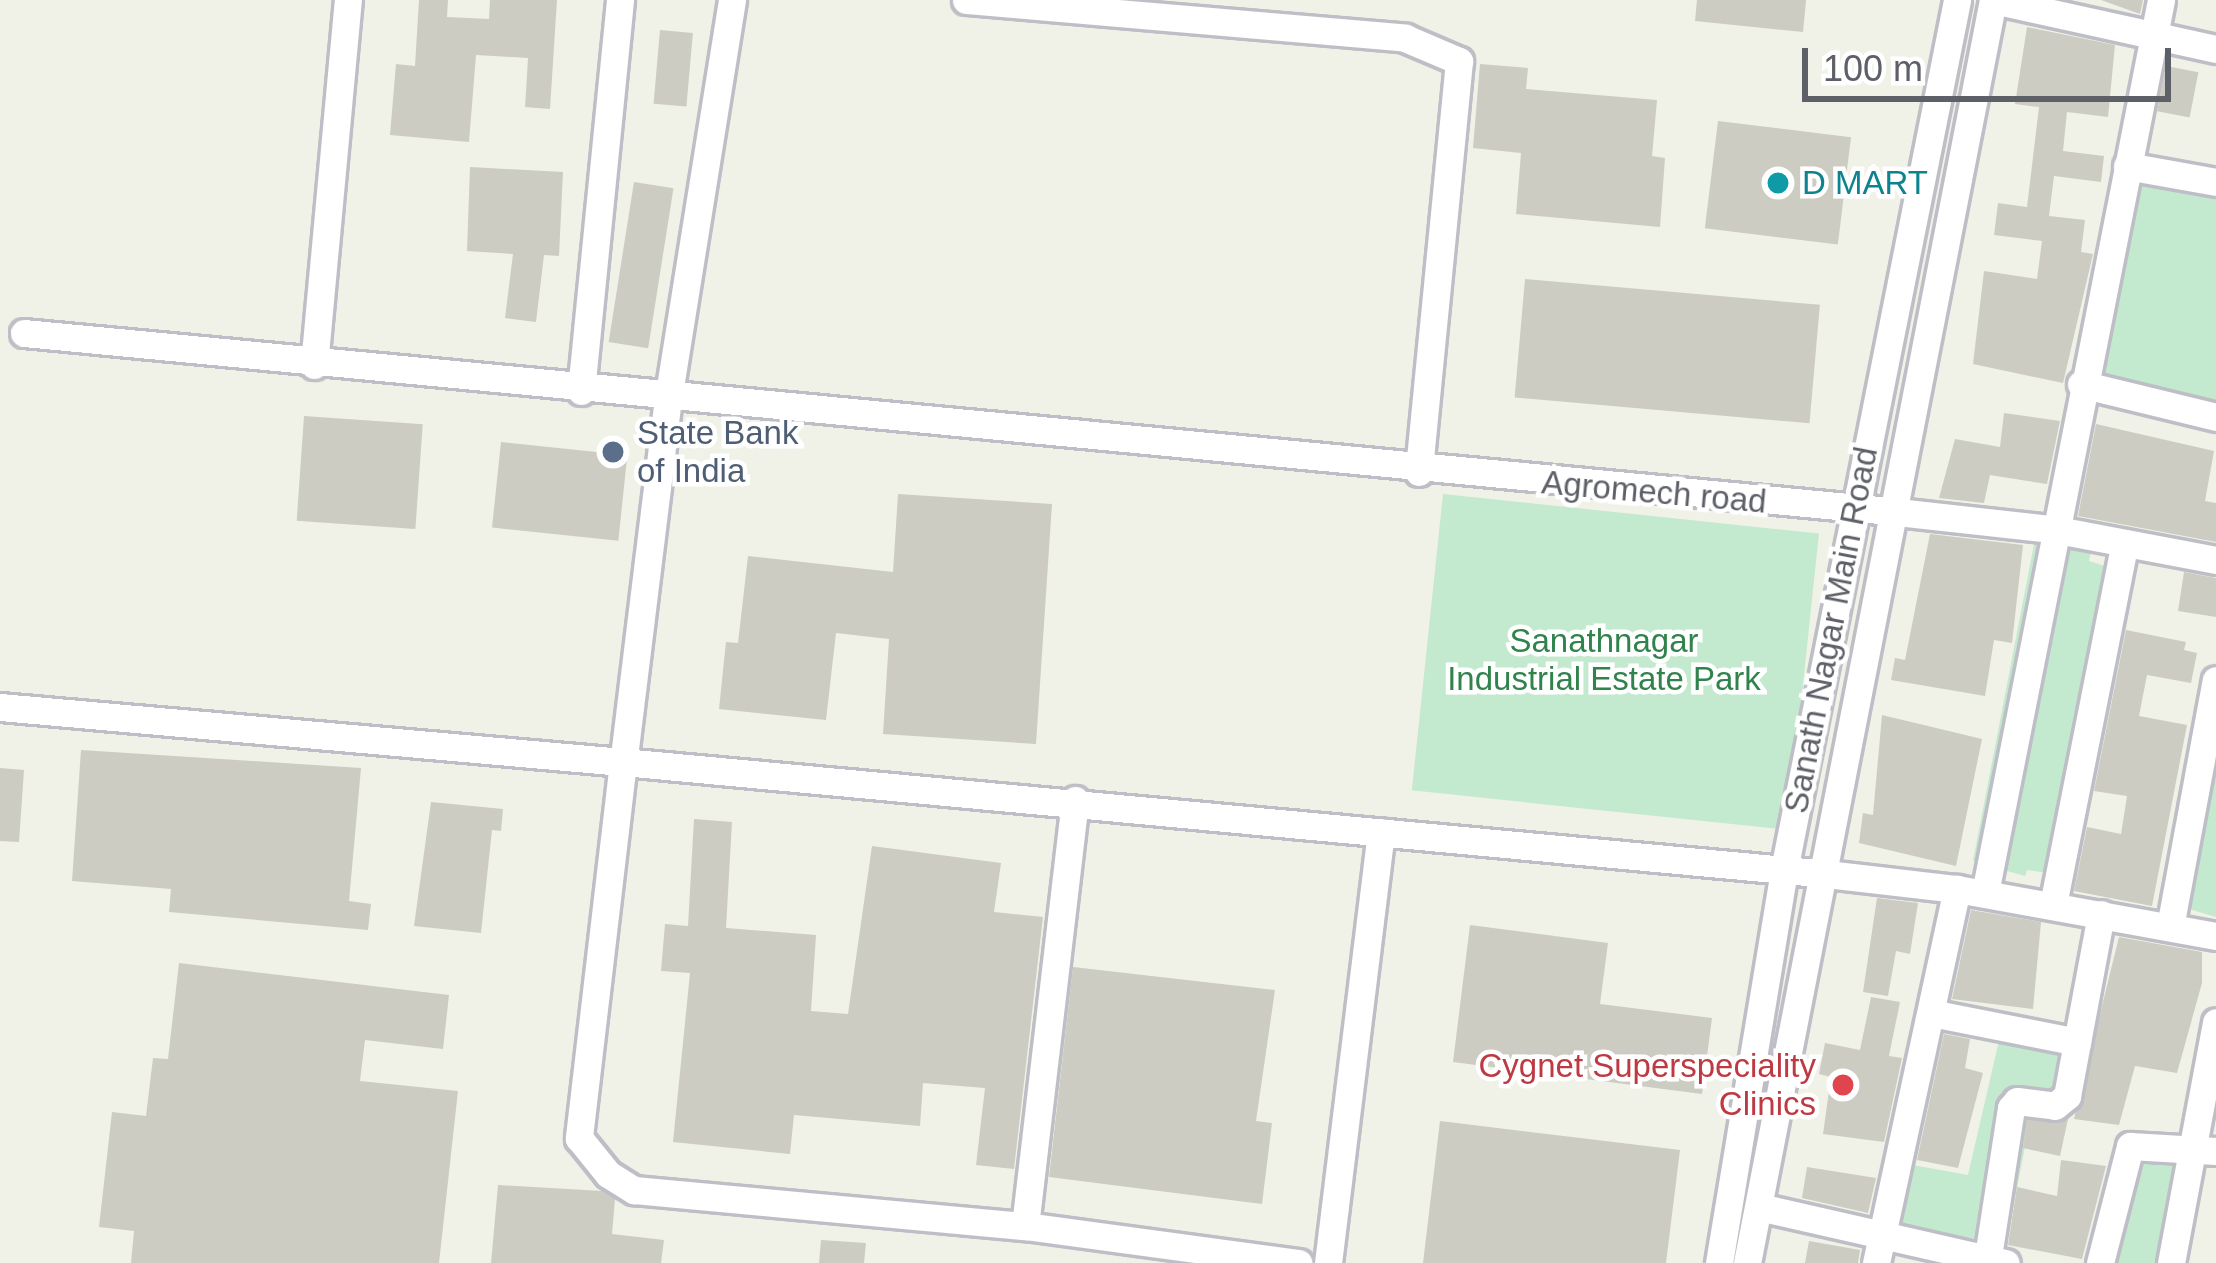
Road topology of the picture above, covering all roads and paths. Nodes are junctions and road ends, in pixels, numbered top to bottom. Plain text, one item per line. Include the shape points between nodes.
1 (348, 0) edge
2 (620, 0) edge
3 (732, 0) edge
4 (967, 0) edge
5 (1957, 0) edge
6 (1993, 0) edge
7 (2161, 0) edge
8 (2154, 36) junction
9 (2216, 49) edge
10 (2127, 166) junction
11 (2216, 182) edge
12 (23, 332) dead end
13 (314, 364) junction
14 (2080, 384) junction
15 (581, 392) junction
16 (668, 398) junction
17 (2216, 417) edge
18 (1419, 472) junction
19 (1853, 508) junction
20 (1888, 511) junction
21 (2052, 529) junction
22 (2125, 544) junction
23 (2216, 560) edge
24 (2216, 680) edge
25 (0, 707) edge
26 (622, 762) junction
27 (1075, 800) junction
28 (1381, 832) junction
29 (1784, 870) junction
30 (1818, 873) junction
31 (1971, 891) junction
32 (2053, 905) junction
33 (2101, 914) junction
34 (2170, 927) junction
35 (2216, 936) edge
36 (1931, 1013) junction
37 (2216, 1022) edge
38 (2077, 1042) junction
39 (2205, 1149) edge
40 (1759, 1207) junction
41 (1025, 1226) junction
42 (1882, 1232) junction
43 (1994, 1262) edge
44 (1300, 1263) edge
45 (1328, 1263) edge
46 (1719, 1263) edge
47 (1747, 1263) edge
48 (1876, 1263) edge
49 (2100, 1263) edge
50 (2171, 1263) edge

1 - 13 street
2 - 15 street
3 - 16 street
4 - 18 street via 1405,38 1459,61
5 - 19 street, Sanath Nagar Main Road
6 - 8 street
6 - 20 street, Sanath Nagar Main Road
7 - 8 street
8 - 9 street
8 - 10 street
10 - 11 street
10 - 14 street
12 - 13 street, Agromech road
13 - 15 street, Agromech road
14 - 17 street
14 - 21 street
15 - 16 street, Agromech road
16 - 18 street, Agromech road
16 - 26 street
18 - 19 street, Agromech road
19 - 20 street, Agromech road
19 - 29 street, Sanath Nagar Main Road
20 - 21 street, Agromech road
20 - 30 street, Sanath Nagar Main Road
21 - 22 street, Agromech road
21 - 31 street
22 - 23 street, Agromech road
22 - 32 street
24 - 34 street
25 - 26 street
26 - 27 street
26 - 41 street via 579,1138 590,1157 634,1190
27 - 28 street
27 - 41 street
28 - 29 street
28 - 45 street
29 - 30 street
29 - 46 street, Sanath Nagar Main Road
30 - 31 street
30 - 40 street, Sanath Nagar Main Road
31 - 32 street
31 - 36 street
32 - 33 street
33 - 34 street
33 - 38 street
34 - 35 street
36 - 38 street
36 - 42 street
37 - 39 street
38 - 43 street via 2063,1103 2011,1108
39 - 49 street via 2130,1145
39 - 50 street
40 - 42 street
40 - 47 street, Sanath Nagar Main Road
41 - 44 street
42 - 43 street
42 - 48 street

